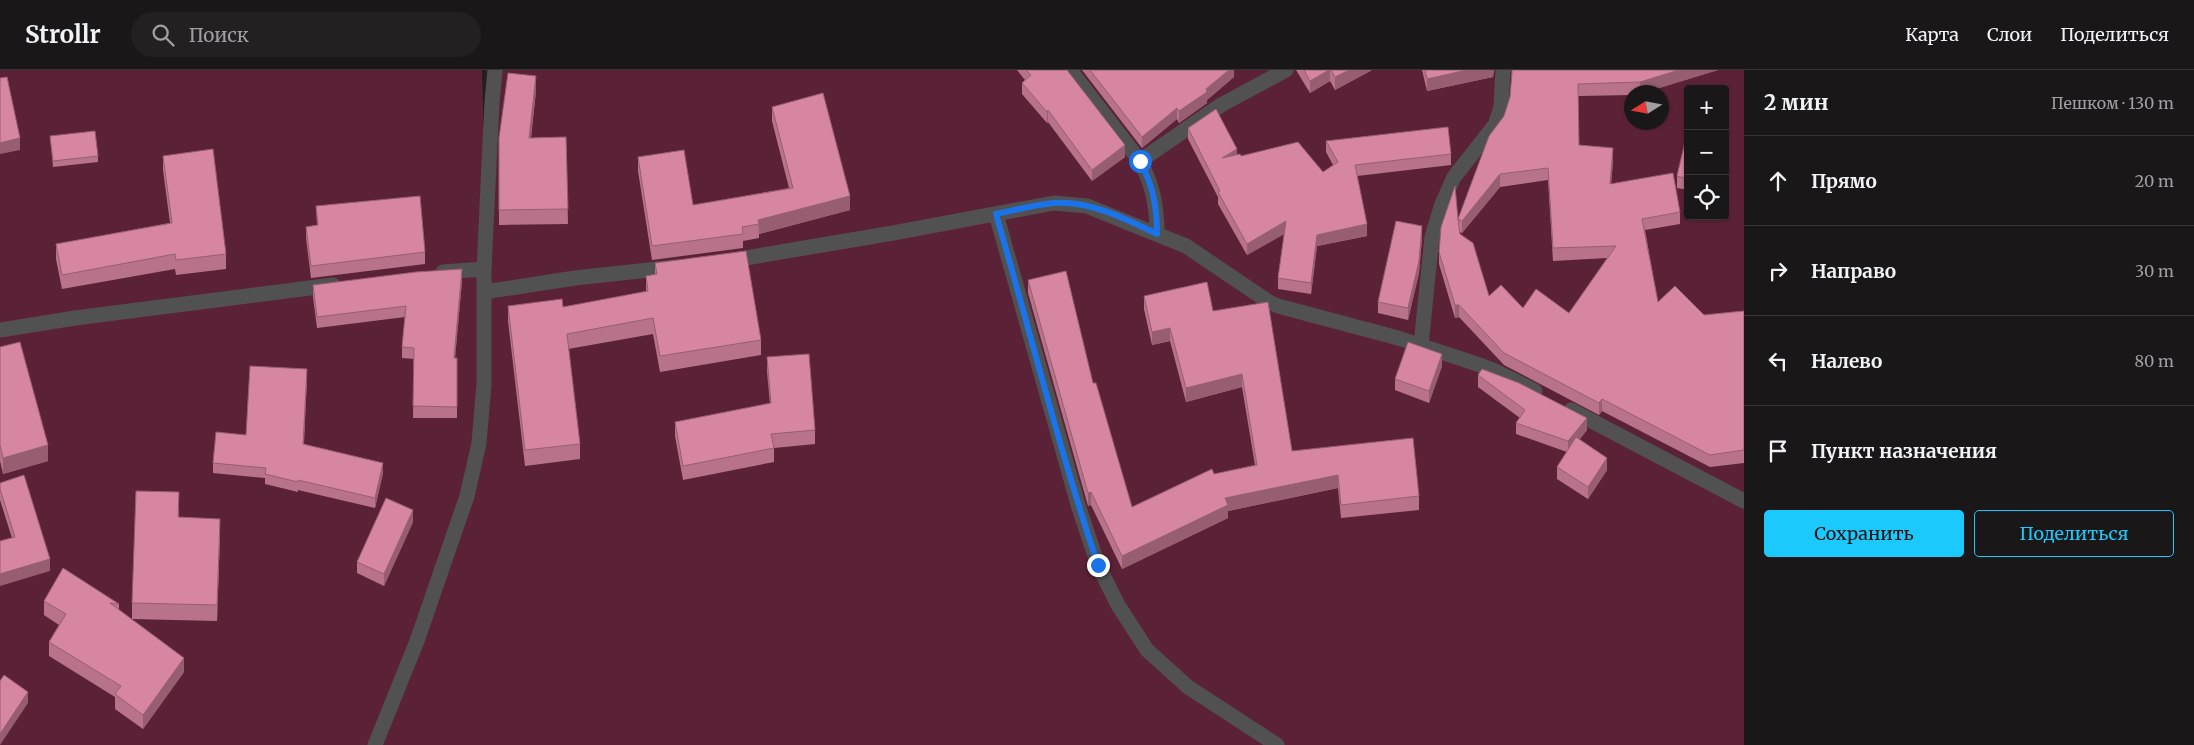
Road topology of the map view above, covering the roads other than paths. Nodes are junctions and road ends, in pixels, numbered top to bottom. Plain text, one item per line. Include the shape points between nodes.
1 (495, 70) edge
2 (1070, 70) edge
3 (1286, 70) edge
4 (1503, 70) edge
5 (1140, 161) junction
6 (996, 214) junction
7 (1157, 234) junction
8 (711, 262) edge
9 (691, 265) edge
10 (484, 269) junction
11 (425, 273) edge
12 (347, 283) edge
13 (484, 292) junction
14 (0, 330) edge
15 (1421, 346) junction
16 (1744, 500) edge
17 (375, 745) edge
18 (1277, 745) edge

1 - 10 street
2 - 5 street
3 - 5 street via 1221,105
4 - 15 street via 1501,106 1495,125 1454,177 1432,237
5 - 7 street via 1154,195
6 - 7 street via 1054,203 1071,204 1111,214
6 - 8 street
6 - 18 street via 1078,508 1098,565 1118,606 1147,650 1188,687
7 - 15 street via 1186,246 1278,306
9 - 13 street
10 - 11 street
10 - 13 street
12 - 14 street
13 - 17 street via 484,384 480,434 467,496 417,641
15 - 16 street via 1494,370

